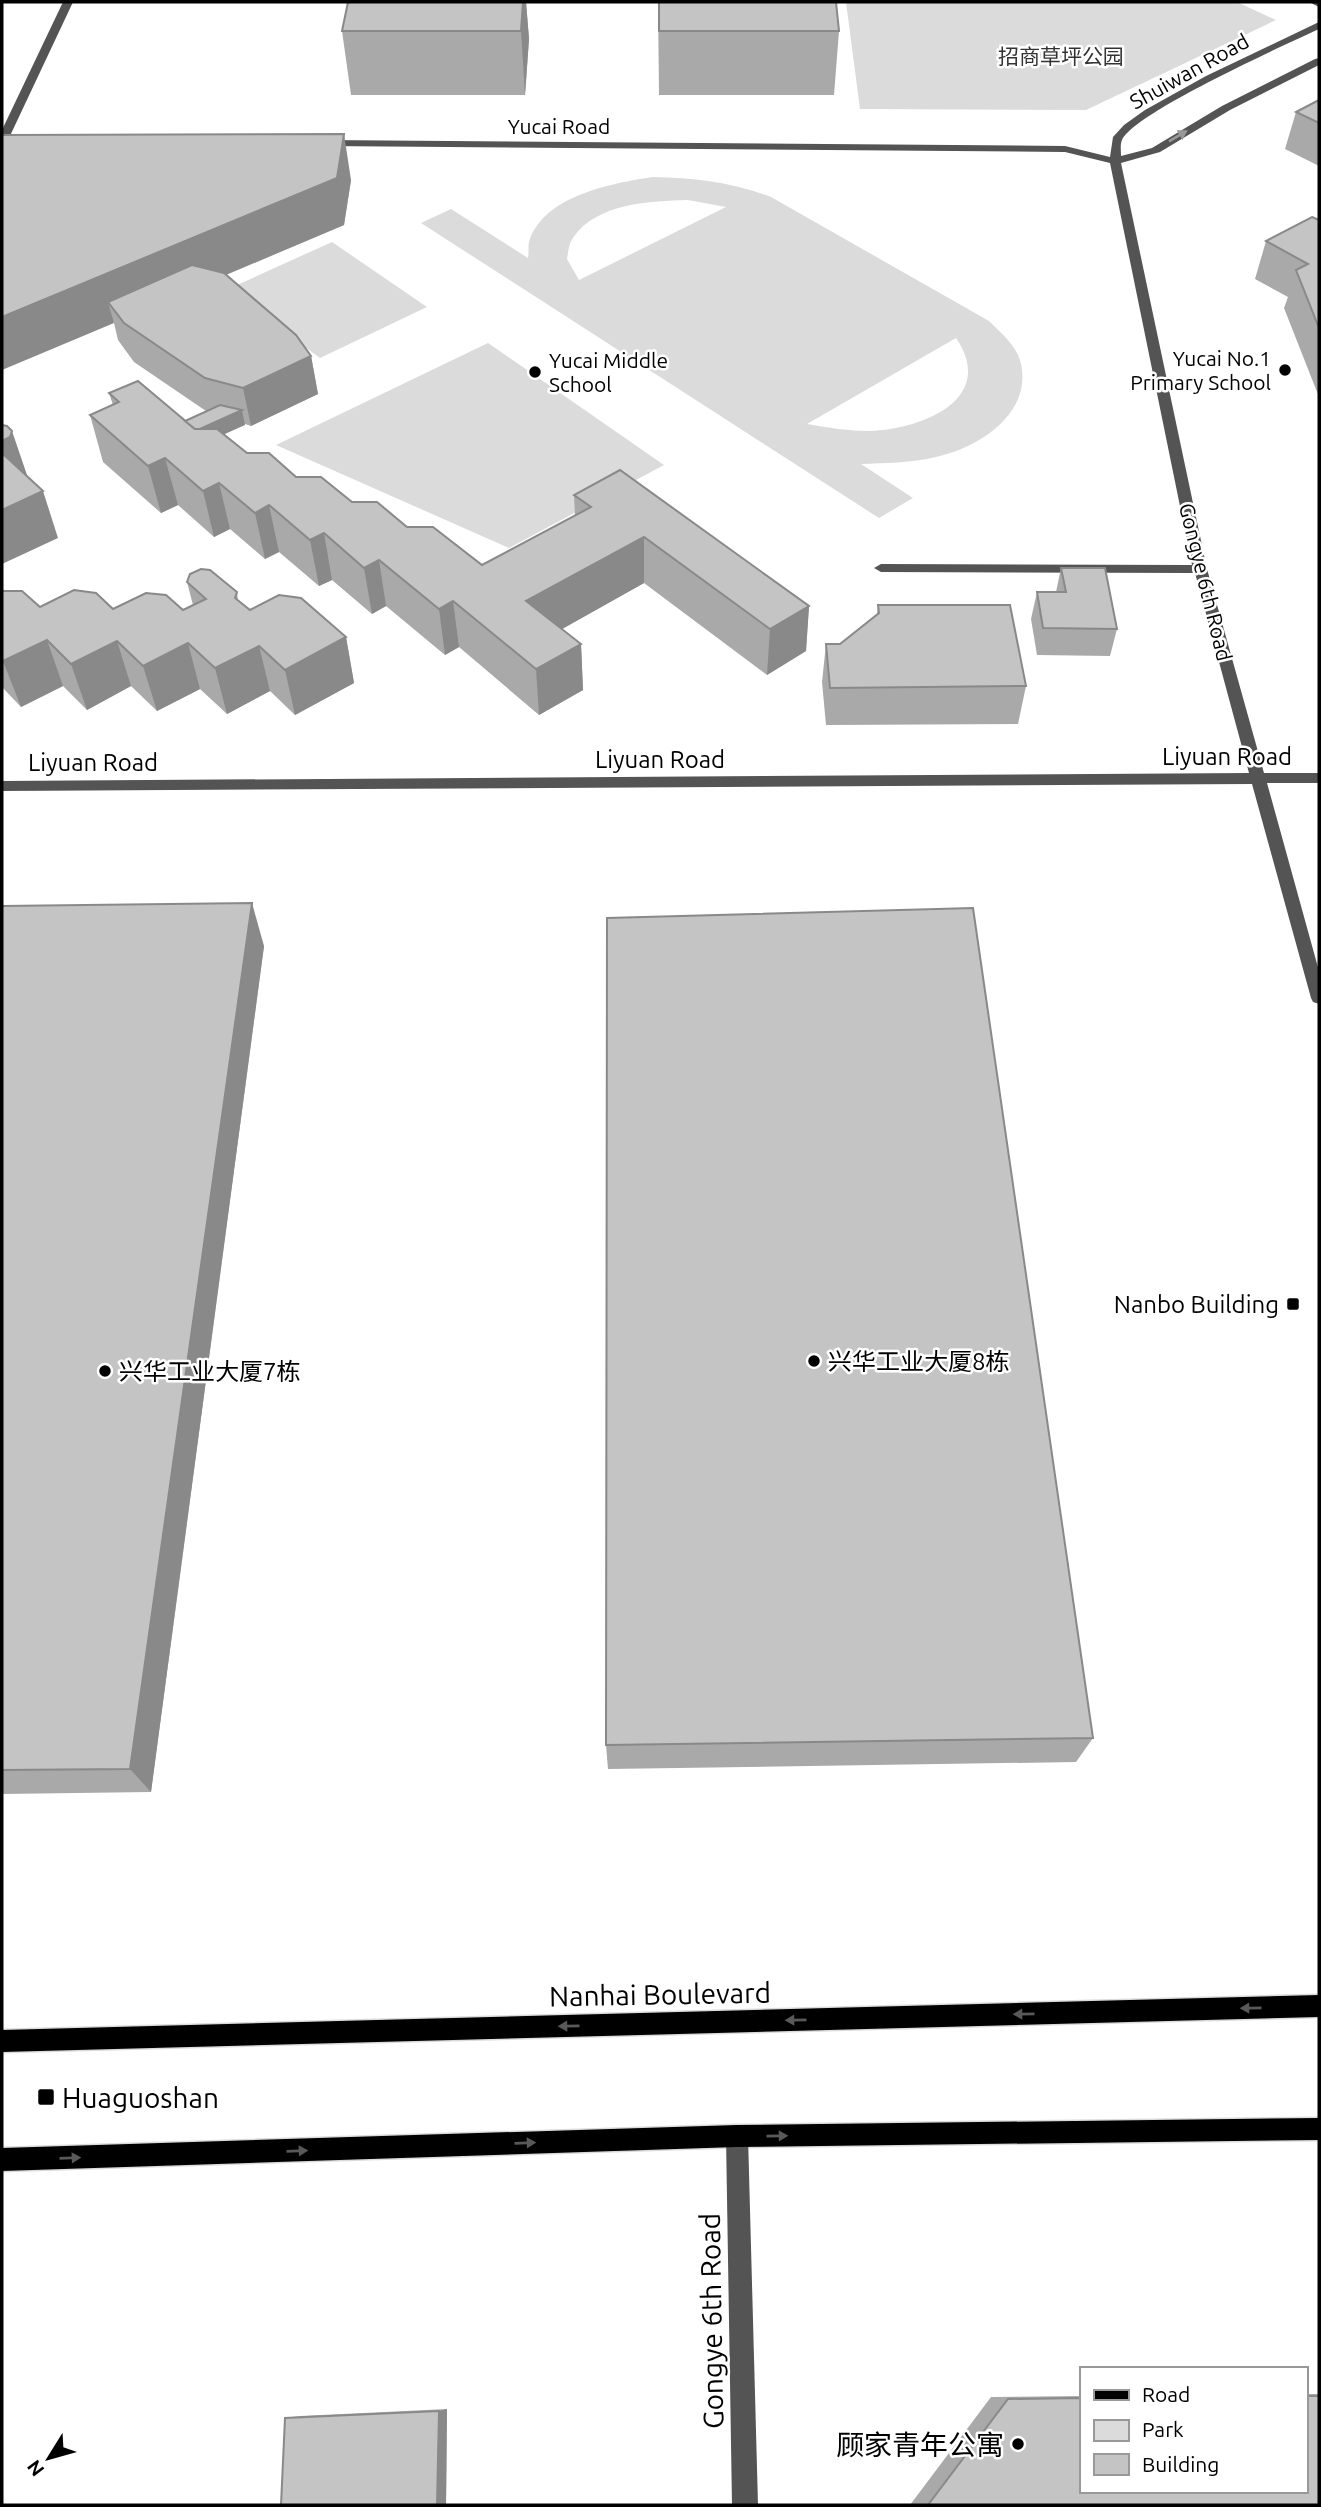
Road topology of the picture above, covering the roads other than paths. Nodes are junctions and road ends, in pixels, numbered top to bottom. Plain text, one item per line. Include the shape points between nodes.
1 (68, 2) edge
2 (1314, 2) edge
3 (1319, 4) edge
4 (1319, 25) edge
5 (1319, 61) edge
6 (2, 141) edge
7 (30, 141) edge
8 (308, 143) edge
9 (1115, 161) junction
10 (881, 568) dead end
11 (1200, 569) junction
12 (1259, 778) junction
13 (1319, 778) edge
14 (2, 786) edge
15 (1319, 998) edge
16 (1319, 2006) edge
17 (2, 2041) edge
18 (1319, 2129) edge
19 (737, 2136) junction
20 (2, 2160) edge
21 (745, 2505) edge

1 - 6 street
2 - 3 street
4 - 9 street, Shuiwan Road via 1187,90 1128,126 1117,139
9 -> 5 street via 1156,150
6 - 7 street
8 - 9 street, Yucai Road via 1065,149
9 - 11 street, Gongye 6th Road
10 - 11 street
11 - 12 street, Gongye 6th Road
12 - 13 street, Liyuan Road
12 - 14 street, Liyuan Road
12 - 15 street, Gongye 6th Road
16 -> 17 main road, Nanhai Boulevard
19 -> 18 main road
20 -> 19 main road
19 - 21 street, Gongye 6th Road

